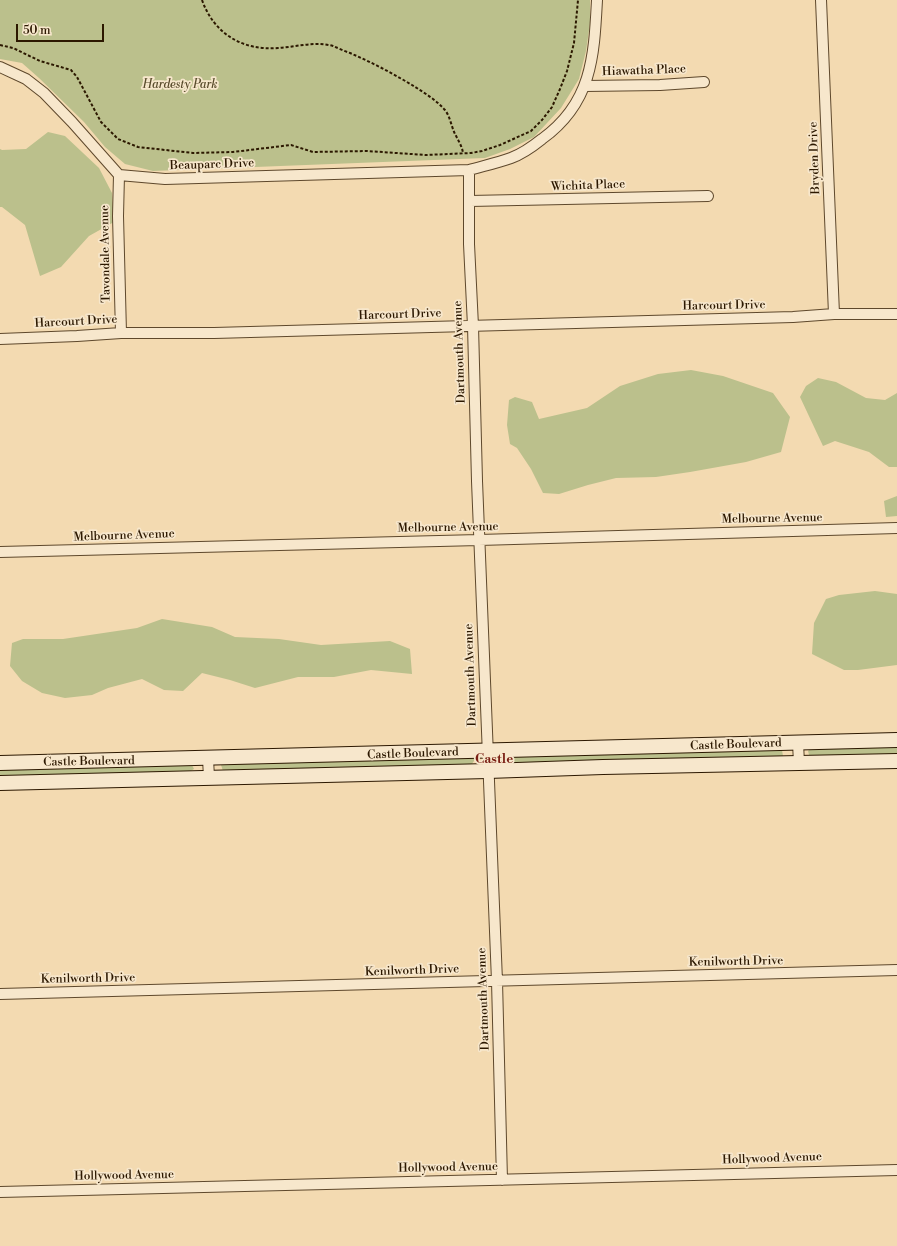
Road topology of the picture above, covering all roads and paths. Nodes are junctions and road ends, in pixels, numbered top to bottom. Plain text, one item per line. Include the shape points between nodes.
1 (202, 0) edge
2 (578, 0) edge
3 (597, 0) edge
4 (821, 0) edge
5 (0, 45) edge
6 (0, 67) edge
7 (704, 82) dead end
8 (585, 86) junction
9 (463, 153) junction
10 (469, 170) junction
11 (119, 175) junction
12 (708, 196) dead end
13 (470, 201) junction
14 (834, 314) junction
15 (897, 314) edge
16 (473, 326) junction
17 (120, 333) junction
18 (0, 338) edge
19 (897, 528) edge
20 (479, 540) junction
21 (0, 552) edge
22 (897, 740) edge
23 (798, 743) junction
24 (487, 752) junction
25 (208, 759) junction
26 (897, 761) edge
27 (799, 763) junction
28 (0, 764) edge
29 (488, 771) junction
30 (209, 777) junction
31 (0, 783) edge
32 (897, 970) edge
33 (496, 981) junction
34 (0, 994) edge
35 (897, 1170) edge
36 (502, 1180) junction
37 (0, 1192) edge

1 - 9 path via 209,17 216,25 226,35 238,41 262,48 317,44 332,46 399,77 432,97 445,110
2 - 9 path via 572,50 563,83 552,107 531,131 482,151
3 - 8 street, Beauparc Drive via 594,50
4 - 14 street, Bryden Drive
5 - 9 path via 71,70 102,122 118,139 138,147 179,152 233,152 291,145 313,152
6 - 11 street via 26,79 44,93
7 - 8 street, Hiawatha Place
8 - 10 street, Beauparc Drive via 578,101 550,134 519,154
10 - 11 street, Beauparc Drive via 165,179
10 - 13 street, Dartmouth Avenue
11 - 17 street, Tavondale Avenue
12 - 13 street, Wichita Place
13 - 16 street, Dartmouth Avenue via 469,244
14 - 15 street, Harcourt Drive
14 - 16 street, Harcourt Drive
16 - 17 street, Harcourt Drive
16 - 20 street, Dartmouth Avenue
17 - 18 street, Harcourt Drive
19 - 20 street, Melbourne Avenue
20 - 21 street, Melbourne Avenue
20 - 24 street, Dartmouth Avenue
22 - 23 street, Castle Boulevard
23 - 24 street, Castle Boulevard
23 - 27 street
24 - 25 street, Castle Boulevard
24 - 29 street, Dartmouth Avenue
25 - 28 street, Castle Boulevard
25 - 30 street
26 - 27 street, Castle Boulevard
27 - 29 street, Castle Boulevard
29 - 30 street, Castle Boulevard
29 - 33 street, Dartmouth Avenue
30 - 31 street, Castle Boulevard
32 - 33 street, Kenilworth Drive
33 - 34 street, Kenilworth Drive
33 - 36 street, Dartmouth Avenue
35 - 36 street, Hollywood Avenue
36 - 37 street, Hollywood Avenue

